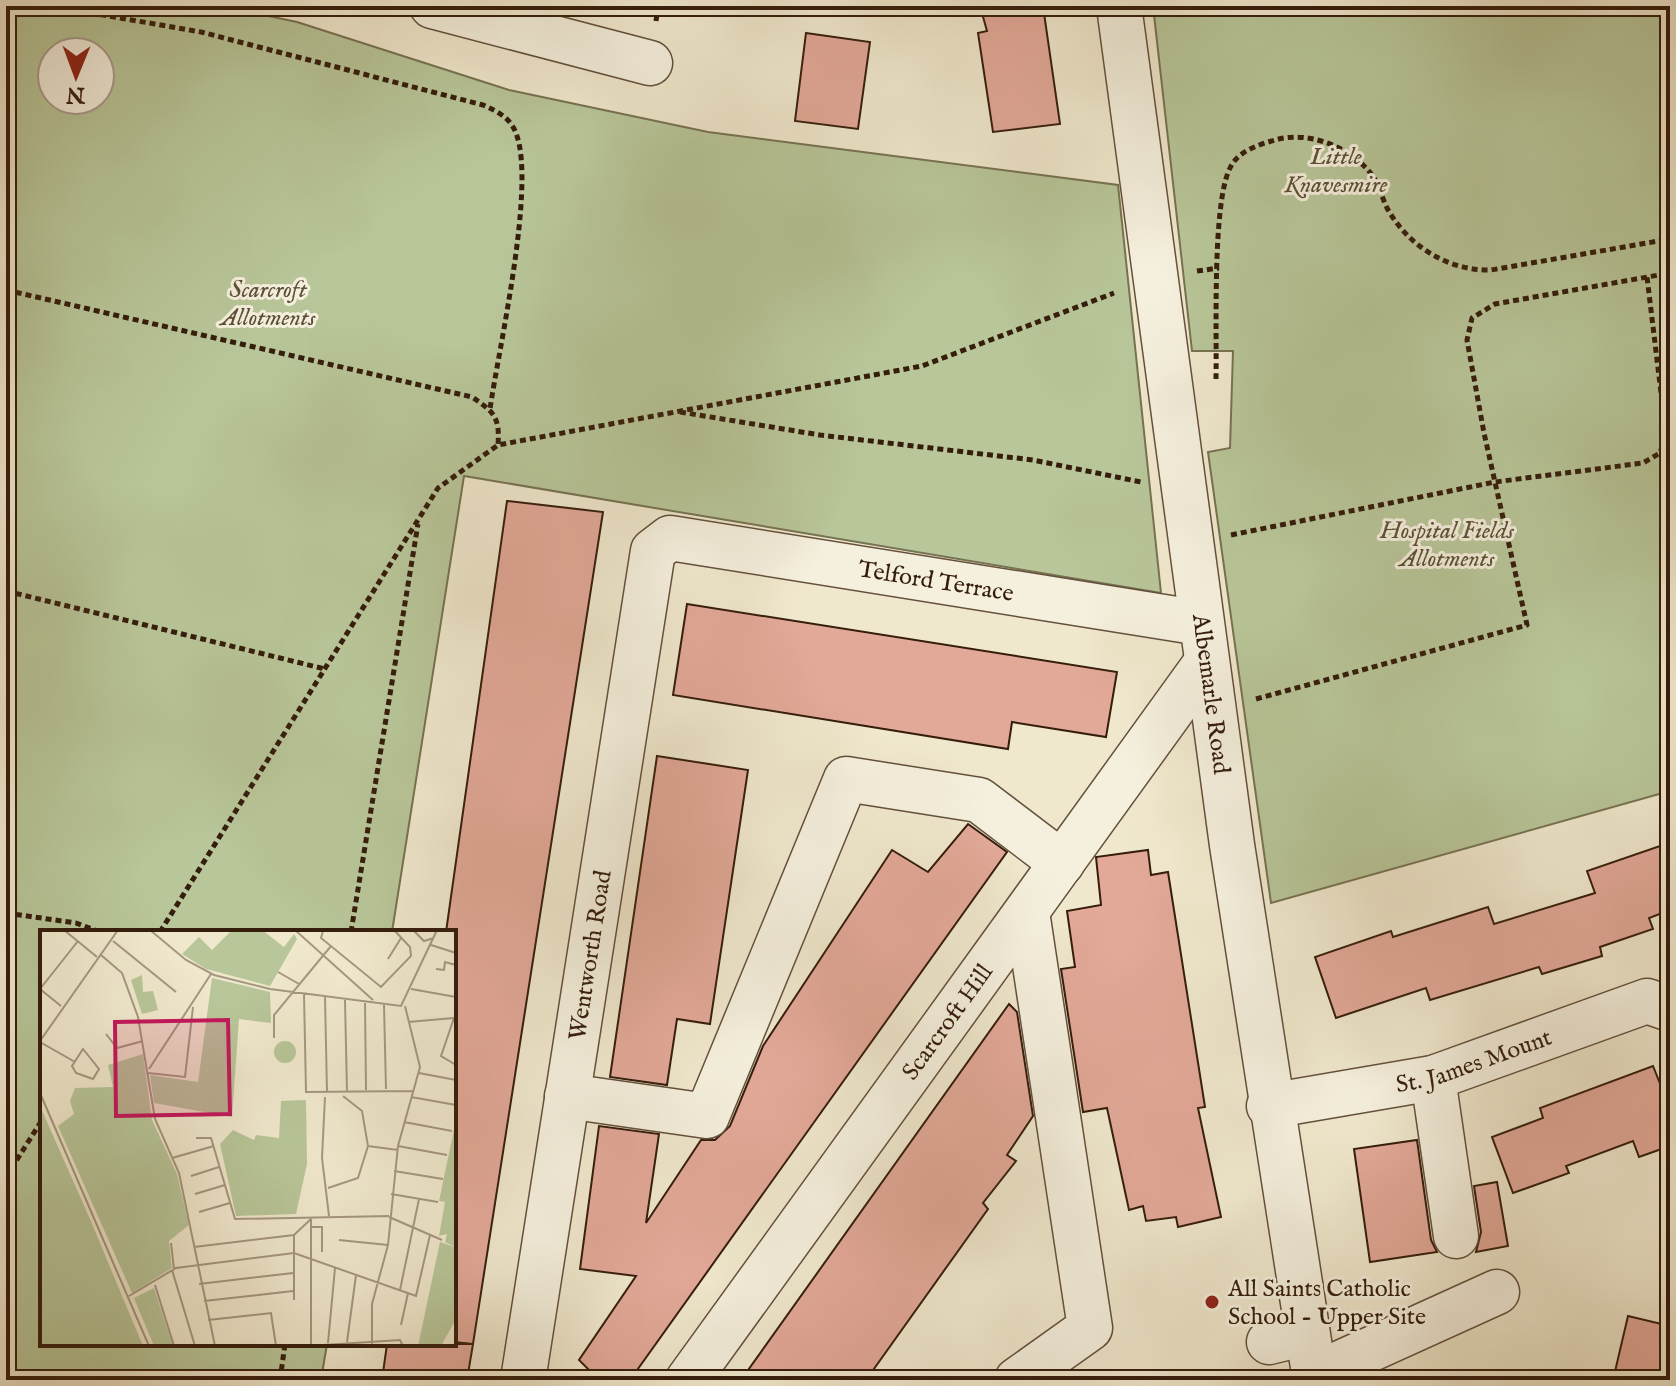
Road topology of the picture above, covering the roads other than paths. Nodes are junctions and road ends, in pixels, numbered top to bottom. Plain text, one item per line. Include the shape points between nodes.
1 (432, 6) edge
2 (1119, 6) edge
3 (650, 63) dead end
4 (670, 538) joint
5 (1204, 643) junction
6 (1062, 863) junction
7 (1027, 912) junction
8 (1670, 1009) edge
9 (1433, 1078) junction
10 (567, 1096) junction
11 (1269, 1106) junction
12 (1456, 1236) dead end
13 (1497, 1292) dead end
14 (1314, 1378) edge
15 (523, 1380) edge
16 (688, 1380) edge
17 (1017, 1380) edge

1 - 3 street
2 - 5 street, Albemarle Road
4 - 5 street, Telford Terrace
4 - 10 street, Wentworth Road via 653,551
5 - 6 street, Scarcroft Hill
5 - 11 street, Albemarle Road
6 - 7 street, Scarcroft Hill
6 - 10 street via 979,800 846,779 707,1116
7 - 16 street, Scarcroft Hill
7 - 17 street via 1090,1328
8 - 9 street, St. James Mount via 1647,1001
9 - 11 street, St. James Mount
9 - 12 street
10 - 15 street, Wentworth Road
11 - 14 street, Albemarle Road via 1288,1338
13 - 14 street

